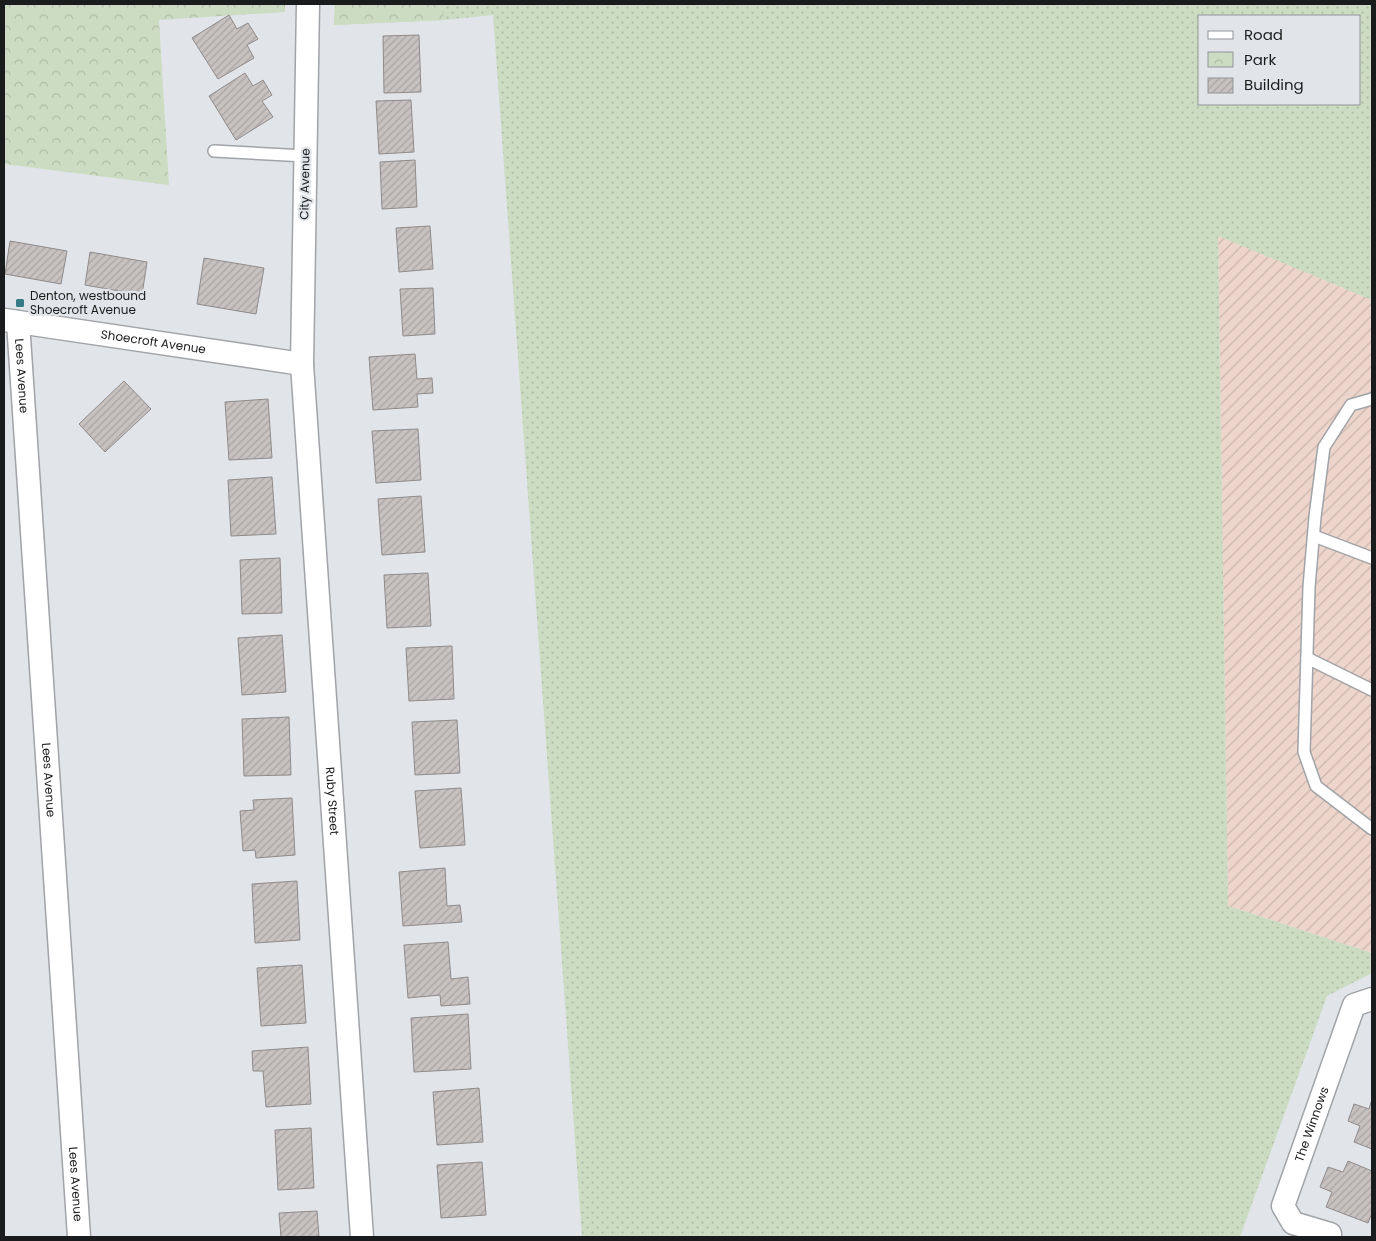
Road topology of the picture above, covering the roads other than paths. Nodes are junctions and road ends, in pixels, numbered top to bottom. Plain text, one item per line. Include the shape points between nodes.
1 (308, 4) edge
2 (214, 152) dead end
3 (305, 156) junction
4 (11, 321) edge
5 (302, 364) junction
6 (1372, 399) edge
7 (1314, 536) junction
8 (1372, 558) edge
9 (1307, 658) junction
10 (1372, 690) edge
11 (1372, 830) edge
12 (1372, 999) edge
13 (1330, 1234) dead end
14 (79, 1237) edge
15 (362, 1237) edge

1 - 3 street, City Avenue
2 - 3 lane
3 - 5 street, City Avenue
4 - 5 street, Shoecroft Avenue
4 - 14 street, Lees Avenue
5 - 15 street, Ruby Street
6 - 7 lane via 1352,405 1324,447
7 - 8 lane
7 - 9 lane
9 - 10 lane
9 - 11 lane via 1304,752 1316,786
12 - 13 street, The Winnows via 1354,1005 1283,1206 1293,1223

